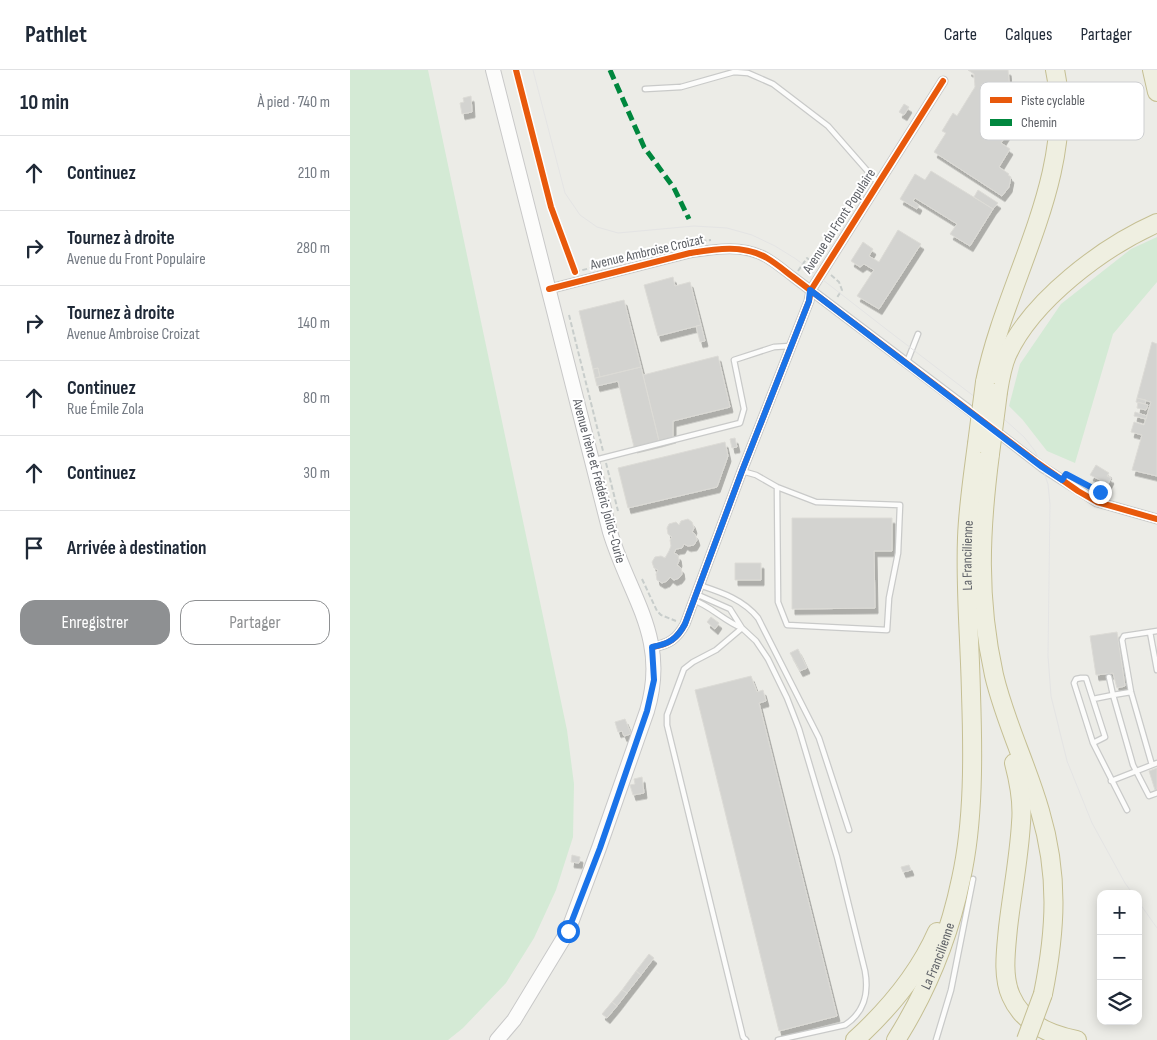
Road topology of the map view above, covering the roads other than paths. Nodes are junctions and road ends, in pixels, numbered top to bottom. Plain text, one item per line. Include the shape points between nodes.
1 (494, 70) edge
2 (1152, 70) edge
3 (943, 81) dead end
4 (645, 90) dead end
5 (1157, 92) edge
6 (1056, 140) edge
7 (878, 183) junction
8 (1157, 212) edge
9 (1157, 223) edge
10 (1097, 258) junction
11 (549, 289) junction
12 (810, 290) junction
13 (918, 334) dead end
14 (792, 346) junction
15 (906, 364) junction
16 (992, 387) junction
17 (983, 449) junction
18 (598, 459) junction
19 (742, 471) junction
20 (777, 487) junction
21 (1157, 519) edge
22 (696, 593) junction
23 (742, 628) junction
24 (1157, 631) edge
25 (1150, 632) junction
26 (652, 647) junction
27 (1157, 670) edge
28 (1109, 677) dead end
29 (1130, 692) junction
30 (1113, 695) junction
31 (1093, 699) junction
32 (1007, 720) junction
33 (1093, 743) junction
34 (1155, 764) edge
35 (1136, 770) junction
36 (1111, 780) junction
37 (1157, 793) edge
38 (1127, 810) dead end
39 (849, 830) dead end
40 (968, 879) junction
41 (497, 1040) edge
42 (746, 1040) edge
43 (778, 1040) edge
44 (855, 1040) edge
45 (896, 1040) edge
46 (936, 1040) edge
47 (1026, 1040) edge
48 (1077, 1040) edge

1 - 11 main road, Avenue Irène et Frédéric Joliot-Curie
2 - 5 highway
3 - 7 street, Avenue du Front Populaire
4 - 7 lane via 681,86 734,72 748,73 773,84 828,126
6 - 16 highway, La Francilienne via 1044,203 996,339
7 - 12 street, Avenue du Front Populaire
8 - 10 highway via 1105,244
9 - 10 highway, La Francilienne
10 - 16 highway, La Francilienne via 1058,290 1024,327
11 - 12 street, Avenue Ambroise Croizat via 690,253 728,248 767,258
11 - 18 main road, Avenue Irène et Frédéric Joliot-Curie
12 - 14 street, Avenue du Front Populaire
12 - 15 street, Avenue Ambroise Croizat
13 - 15 lane
14 - 18 lane via 774,347 734,360 744,410 740,423
14 - 19 street, Avenue du Front Populaire
15 - 21 street, Avenue Ambroise Croizat via 1035,462 1084,494 1097,502
16 - 17 highway, La Francilienne, bridge
17 - 32 highway, La Francilienne via 984,616
17 - 40 highway, La Francilienne via 970,490 967,539 971,696
18 - 26 main road, Avenue Irène et Frédéric Joliot-Curie via 616,551 643,613
19 - 20 lane
19 - 22 street, Avenue du Front Populaire
20 - 20 lane via 778,602 787,625 887,630 888,598 898,553 900,505 816,502
22 - 23 lane via 703,604 720,617
22 - 23 lane via 730,609
22 - 26 street, Avenue du Front Populaire via 679,635 673,641
22 - 39 lane via 741,602 758,618 819,738
23 - 42 lane via 716,650 684,669 666,725
23 - 43 lane via 768,659 799,730 837,857 868,986 858,1013 845,1025
24 - 25 lane
25 - 27 lane
25 - 29 lane via 1124,636 1122,640
26 - 41 main road, Avenue Irène et Frédéric Joliot-Curie via 654,680 647,711 568,931 514,1020
28 - 30 lane
29 - 30 lane
29 - 34 lane
30 - 31 lane
30 - 35 lane
31 - 33 lane via 1105,737
31 - 33 lane via 1086,678 1076,679 1074,683
32 - 47 highway, La Francilienne, bridge via 1040,809 1051,863 1053,939 1043,994
32 - 48 highway via 1006,736 1020,796 1021,822 1006,946 1010,995 1020,1012 1041,1030
33 - 36 lane
34 - 35 lane
35 - 36 lane
35 - 37 lane via 1149,796
36 - 38 lane
40 - 44 highway via 951,892 945,914 913,976 892,1004
40 - 45 highway, La Francilienne via 922,994
40 - 46 lane via 951,990

